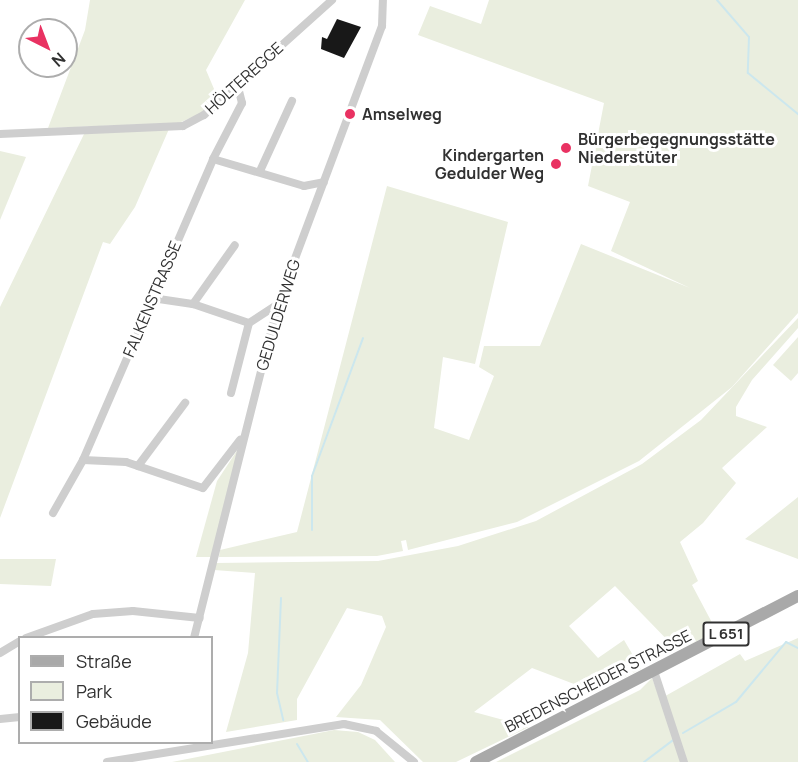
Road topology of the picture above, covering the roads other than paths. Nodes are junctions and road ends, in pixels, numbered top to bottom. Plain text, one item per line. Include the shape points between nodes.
1 (332, 0) edge
2 (385, 1) edge
3 (237, 83) junction
4 (292, 101) dead end
5 (0, 134) edge
6 (213, 159) junction
7 (260, 171) junction
8 (324, 182) junction
9 (235, 245) dead end
10 (152, 298) junction
11 (193, 304) junction
12 (278, 304) junction
13 (249, 323) junction
14 (231, 393) dead end
15 (185, 403) dead end
16 (242, 436) junction
17 (83, 460) junction
18 (138, 466) junction
19 (53, 513) dead end
20 (798, 596) edge
21 (200, 618) junction
22 (32, 636) edge
23 (195, 636) edge
24 (18, 642) edge
25 (0, 653) edge
26 (654, 671) junction
27 (18, 717) edge
28 (0, 719) edge
29 (213, 743) edge
30 (164, 744) edge
31 (209, 744) edge
32 (162, 751) junction
33 (405, 759) edge
34 (107, 762) edge
35 (414, 762) edge
36 (476, 762) edge
37 (684, 762) edge

1 - 3 street, HÖLTEREGGE
2 - 8 street, GEDULDERWEG via 382,26
3 - 5 street, HÖLTEREGGE via 204,115 183,126
3 - 6 street, FALKENSTRASSE via 242,103
4 - 7 street
6 - 7 street
6 - 10 street, FALKENSTRASSE
7 - 8 street via 304,186
8 - 12 street, GEDULDERWEG
9 - 11 street
10 - 11 street
10 - 17 street, FALKENSTRASSE
11 - 13 street
12 - 13 street
12 - 16 street, GEDULDERWEG
13 - 14 street
15 - 18 street
16 - 18 street via 203,488
16 - 21 street, GEDULDERWEG
17 - 18 street
17 - 19 street, FALKENSTRASSE
20 - 26 main road, BREDENSCHEIDER STRASSE / L 651
21 - 22 street via 133,611 93,614
21 - 23 street, GEDULDERWEG
24 - 25 street
26 - 36 main road, BREDENSCHEIDER STRASSE / L 651
26 - 37 street
27 - 28 street
29 - 33 street via 344,724 376,731
30 - 32 street
31 - 32 street
32 - 34 street
33 - 35 street

